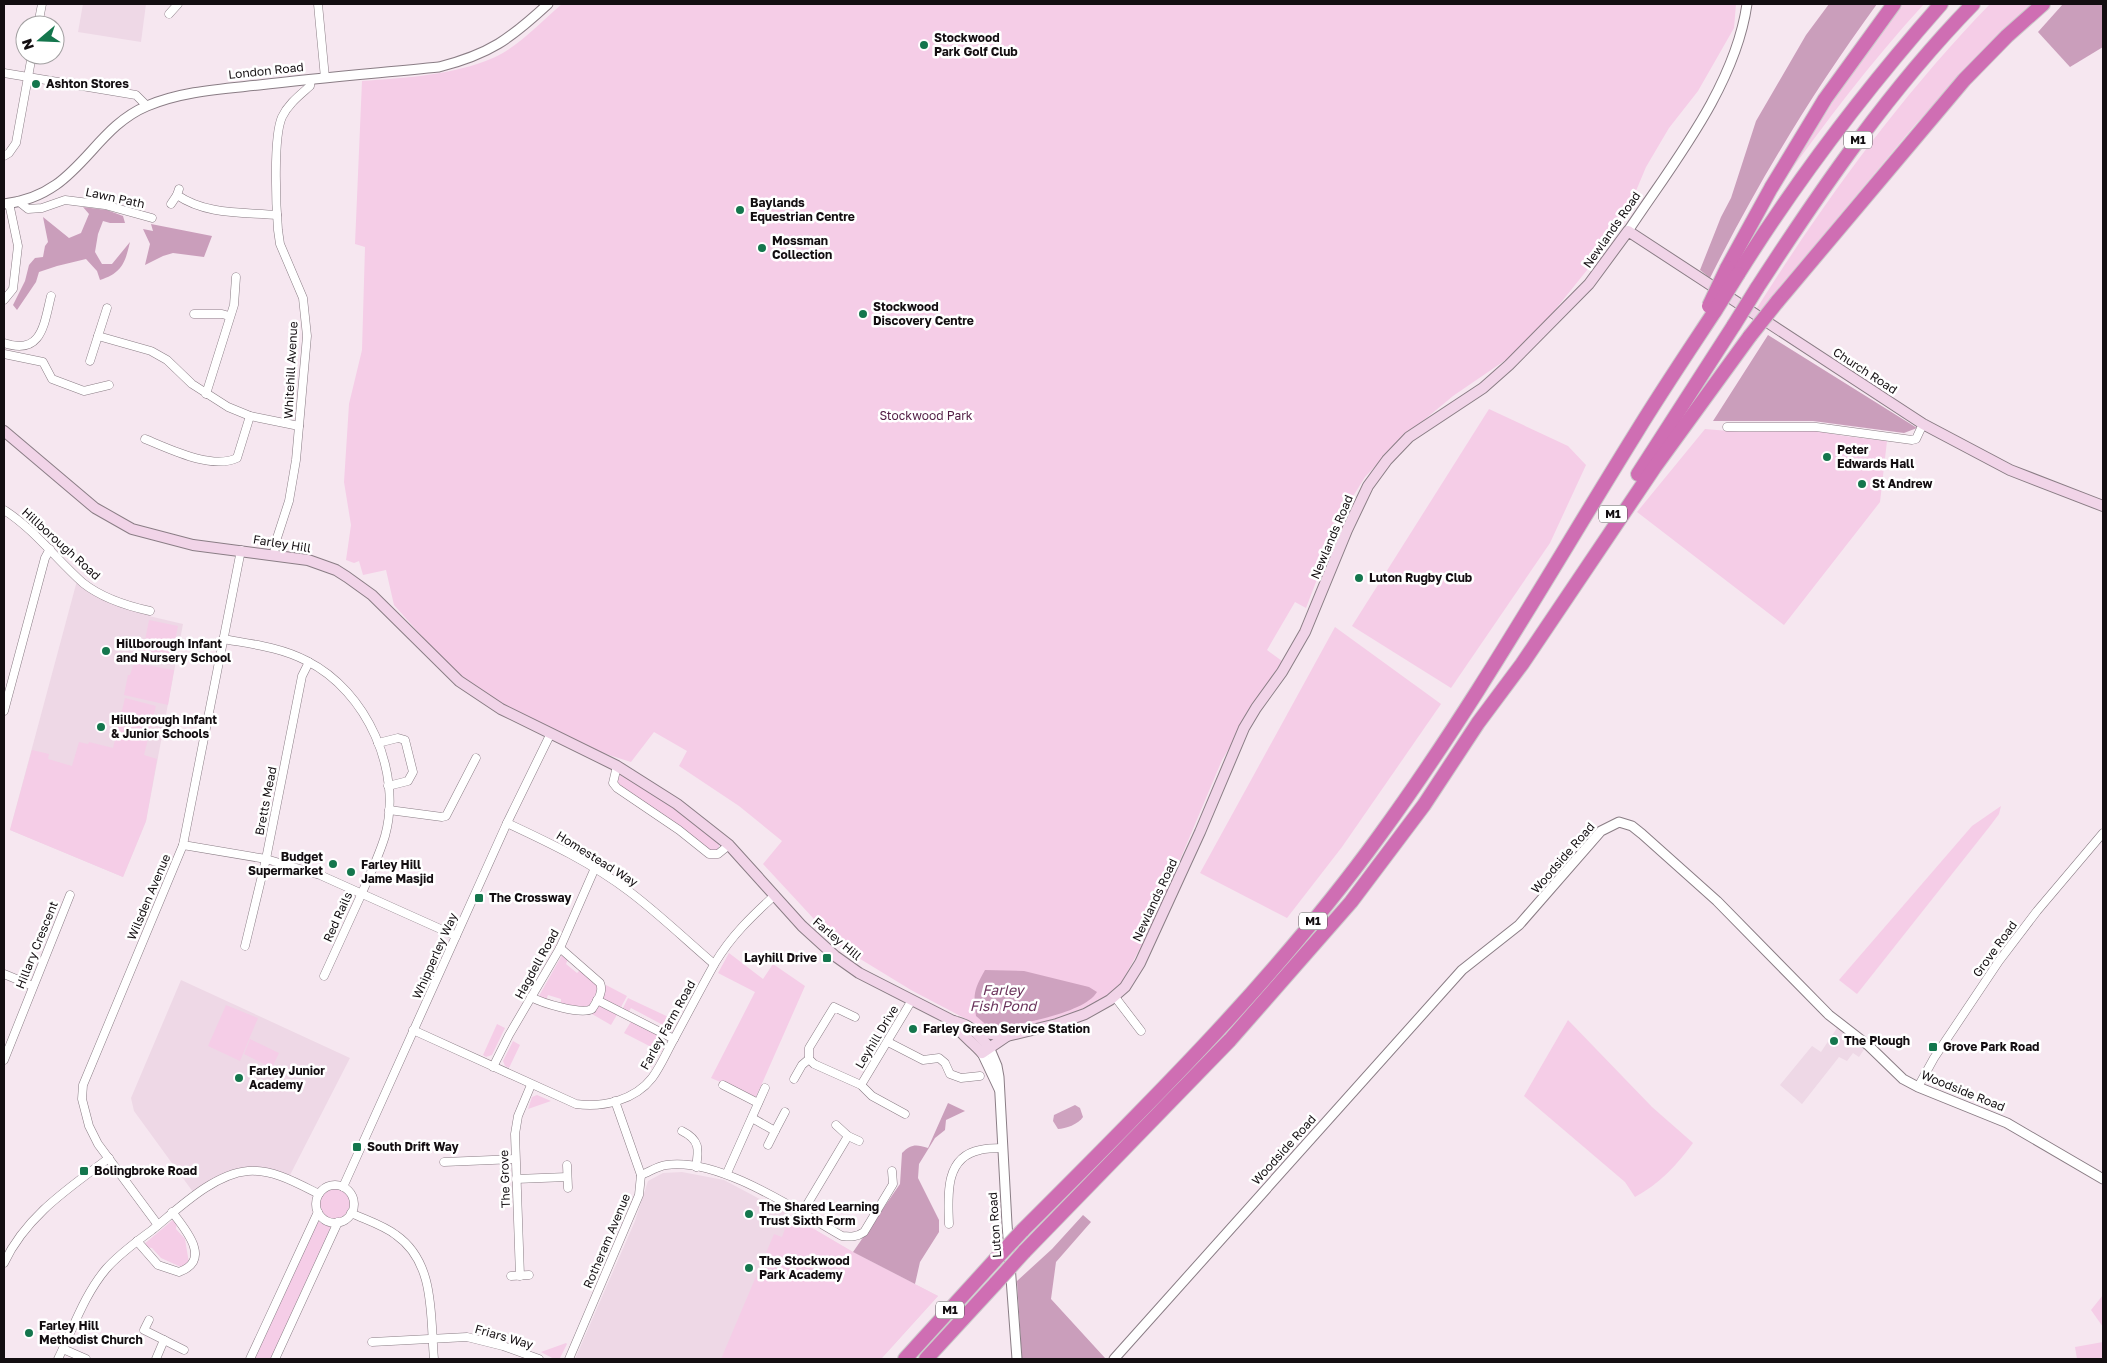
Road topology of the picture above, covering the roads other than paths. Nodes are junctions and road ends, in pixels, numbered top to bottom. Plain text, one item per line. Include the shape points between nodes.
1 (318, 4) edge
2 (548, 4) edge
3 (1747, 4) edge
4 (1894, 4) edge
5 (1941, 4) edge
6 (1973, 4) edge
7 (2043, 4) edge
8 (178, 5) edge
9 (185, 13) dead end
10 (169, 14) dead end
11 (30, 65) edge
12 (4, 73) edge
13 (28, 78) junction
14 (325, 78) junction
15 (311, 79) junction
16 (147, 106) junction
17 (4, 156) edge
18 (18, 201) junction
19 (6, 203) edge
20 (171, 204) dead end
21 (277, 215) junction
22 (152, 218) dead end
23 (1628, 231) junction
24 (1733, 271) junction
25 (236, 277) dead end
26 (51, 296) dead end
27 (4, 300) edge
28 (107, 308) dead end
29 (194, 314) dead end
30 (229, 316) junction
31 (98, 336) junction
32 (4, 343) edge
33 (4, 354) edge
34 (90, 361) dead end
35 (109, 385) dead end
36 (206, 394) junction
37 (250, 416) junction
38 (1923, 424) junction
39 (299, 426) junction
40 (1727, 427) dead end
41 (4, 430) edge
42 (145, 439) dead end
43 (2103, 506) edge
44 (4, 510) edge
45 (50, 549) junction
46 (241, 550) junction
47 (274, 555) junction
48 (150, 611) dead end
49 (223, 639) junction
50 (309, 662) junction
51 (1492, 702) junction
52 (4, 711) edge
53 (550, 735) junction
54 (378, 743) junction
55 (476, 758) dead end
56 (616, 766) junction
57 (388, 786) junction
58 (389, 810) junction
59 (507, 823) junction
60 (2103, 833) edge
61 (183, 845) junction
62 (729, 845) junction
63 (266, 859) junction
64 (595, 868) junction
65 (362, 893) junction
66 (70, 895) dead end
67 (775, 895) junction
68 (456, 936) junction
69 (245, 946) dead end
70 (560, 948) junction
71 (714, 964) junction
72 (4, 974) edge
73 (324, 976) dead end
74 (33, 986) junction
75 (1115, 996) junction
76 (531, 997) junction
77 (597, 1000) junction
78 (912, 1000) junction
79 (826, 1003) dead end
80 (834, 1007) junction
81 (855, 1017) dead end
82 (953, 1021) junction
83 (413, 1030) junction
84 (1141, 1031) dead end
85 (976, 1032) junction
86 (1007, 1036) junction
87 (674, 1040) junction
88 (888, 1042) junction
89 (985, 1050) junction
90 (809, 1059) junction
91 (4, 1060) edge
92 (493, 1067) junction
93 (980, 1076) dead end
94 (794, 1079) dead end
95 (531, 1085) junction
96 (723, 1085) dead end
97 (861, 1085) junction
98 (1918, 1087) junction
99 (765, 1088) dead end
100 (615, 1102) junction
101 (758, 1103) junction
102 (785, 1112) dead end
103 (905, 1114) dead end
104 (752, 1118) junction
105 (836, 1125) dead end
106 (682, 1131) dead end
107 (775, 1131) junction
108 (848, 1136) junction
109 (859, 1141) dead end
110 (768, 1145) dead end
111 (1003, 1148) junction
112 (109, 1158) junction
113 (515, 1159) junction
114 (444, 1162) dead end
115 (567, 1165) dead end
116 (696, 1167) junction
117 (892, 1171) dead end
118 (727, 1173) junction
119 (641, 1175) junction
120 (567, 1177) junction
121 (516, 1179) junction
122 (2103, 1179) edge
123 (342, 1187) junction
124 (568, 1188) dead end
125 (319, 1194) junction
126 (172, 1212) junction
127 (318, 1212) junction
128 (351, 1213) junction
129 (802, 1213) junction
130 (338, 1222) junction
131 (949, 1224) dead end
132 (158, 1225) junction
133 (137, 1241) junction
134 (4, 1263) edge
135 (529, 1275) dead end
136 (511, 1276) dead end
137 (520, 1276) junction
138 (149, 1320) dead end
139 (432, 1338) junction
140 (164, 1340) junction
141 (372, 1342) dead end
142 (63, 1349) junction
143 (184, 1350) dead end
144 (58, 1359) edge
145 (86, 1359) edge
146 (156, 1359) edge
147 (250, 1359) edge
148 (274, 1359) edge
149 (434, 1359) edge
150 (539, 1359) edge
151 (569, 1359) edge
152 (905, 1359) edge
153 (926, 1359) edge
154 (1017, 1359) edge
155 (1114, 1359) edge

1 - 14 street
2 - 14 street, London Road via 498,46 463,61 439,67
3 - 23 street, Newlands Road via 1737,47 1720,86
4 - 24 highway via 1825,99 1771,188
5 - 24 highway, M1 via 1851,110
6 - 51 highway, M1, bridge via 1876,116 1812,203
7 - 51 highway, bridge via 1964,80 1750,336 1654,468 1522,664
8 - 9 street
8 - 10 street
11 - 13 street
12 - 13 street
13 - 16 street via 136,95
13 - 17 street via 16,143
14 - 15 street, London Road
15 - 16 street, London Road via 198,92
15 - 21 street, Whitehill Avenue via 310,86 281,119 277,140
16 - 18 street, London Road via 123,121 58,185
18 - 19 street, London Road
18 - 22 street, Lawn Path via 28,209 65,200 105,205
19 - 27 street via 18,246 13,289
20 - 21 street via 178,192 191,205 210,210
21 - 39 street, Whitehill Avenue via 280,244 303,298 307,321
23 - 38 main road, Church Road
23 - 75 main road, Newlands Road via 1589,284 1509,366 1483,388 1410,437 1368,486 1346,530 1305,632 1244,728 1140,963
24 - 152 highway, M1, bridge via 1663,381 1637,432 1499,658 1379,837 1304,933 1223,1026 1022,1231
25 - 30 street via 234,305
26 - 32 street via 43,330 34,342 20,347
28 - 31 street
29 - 30 street
30 - 36 street
31 - 34 street
31 - 36 street via 151,351 167,360
33 - 35 street via 43,362 52,379 84,391
36 - 37 street via 228,408
37 - 39 street
37 - 42 street via 237,458 230,462 202,460
38 - 40 street via 1916,439 1912,440 1816,427
38 - 43 main road, Church Road via 2010,470
39 - 47 street, Whitehill Avenue via 290,501
41 - 46 main road, Farley Hill via 95,508 132,529 193,545
44 - 45 street, Hillborough Road
45 - 48 street, Hillborough Road via 83,582 104,595
45 - 52 street
46 - 47 main road, Farley Hill
46 - 49 street, Wilsden Avenue
47 - 53 main road, Farley Hill via 320,564 347,577 372,595 459,681 501,709
49 - 50 street, Red Rails via 272,648
49 - 61 street, Wilsden Avenue
50 - 54 street, Red Rails via 337,682 355,702
50 - 63 street, Bretts Mead via 302,676
51 - 153 highway, M1, bridge via 1424,805 1351,902 1230,1040 1024,1252
53 - 56 main road, Farley Hill
53 - 59 street, Whipperley Way
54 - 57 street, Red Rails
54 - 57 street via 398,738 405,740 413,772 408,781
55 - 58 street via 446,816
56 - 62 main road, Farley Hill via 677,804
56 - 62 street via 613,783 617,788 709,854 718,854
57 - 58 street, Red Rails
58 - 65 street, Red Rails via 385,835
59 - 64 street, Homestead Way
59 - 68 street, Whipperley Way
60 - 98 street, Grove Road via 1999,961
61 - 63 street
61 - 112 street, Wilsden Avenue via 83,1085 82,1099 89,1126
62 - 67 main road, Farley Hill
63 - 65 street via 320,875
63 - 69 street, Bretts Mead
64 - 70 street, Hagdell Road
64 - 71 street, Homestead Way via 647,906
65 - 68 street
65 - 73 street, Red Rails
66 - 74 street, Hillary Crescent
67 - 71 street, Farley Farm Road via 739,929
67 - 78 main road, Farley Hill via 835,956 859,973
68 - 83 street, Whipperley Way
70 - 76 street, Hagdell Road
70 - 77 street via 600,983
71 - 87 street, Farley Farm Road
72 - 74 street
74 - 91 street, Hillary Crescent
75 - 84 street
75 - 86 main road, Newlands Road via 1070,1021
76 - 77 street via 582,1012 592,1009
76 - 92 street, Hagdell Road
77 - 87 street
78 - 82 main road, Farley Hill
78 - 88 street, Leyhill Drive
79 - 80 street
80 - 81 street
80 - 90 street via 809,1048
82 - 85 main road, Farley Hill
82 - 89 main road, Farley Hill via 956,1029
83 - 92 street, Farley Farm Road
83 - 123 street, Whipperley Way
85 - 86 main road
85 - 89 main road, Farley Hill
86 - 89 main road, Newlands Road
87 - 100 street, Farley Farm Road via 651,1079 642,1088
88 - 93 street via 923,1060 939,1058 950,1074 957,1078
88 - 97 street, Leyhill Drive
89 - 111 street, Luton Road via 999,1090
90 - 94 street
90 - 97 street, Leyhill Drive
92 - 95 street, Farley Farm Road
95 - 100 street, Farley Farm Road via 576,1104 592,1106
95 - 113 street, The Grove via 516,1126
96 - 101 street
97 - 103 street, Leyhill Drive via 872,1096
98 - 122 street, Woodside Road via 2007,1123
98 - 155 street, Woodside Road via 1903,1079 1869,1046 1829,1015 1717,901 1642,834 1619,822 1610,825 1588,845 1519,925 1462,970
99 - 101 street
100 - 119 street, Rotheram Avenue
101 - 104 street
102 - 107 street
104 - 107 street
104 - 118 street
105 - 108 street
106 - 116 street via 692,1136 696,1143
107 - 110 street
108 - 109 street
108 - 129 street
111 - 131 street via 973,1152 956,1166 948,1192
111 - 154 street, Luton Road
112 - 132 street, Wilsden Avenue
112 - 134 street via 45,1207 27,1227
113 - 114 street
113 - 121 street, The Grove
115 - 120 street
116 - 118 street
116 - 119 street via 664,1165
117 - 129 street via 892,1184 860,1235 842,1236
118 - 129 street
119 - 151 street, Rotheram Avenue via 639,1195
120 - 121 street
120 - 124 street
121 - 137 street, The Grove
123 - 125 street via 327,1187
123 - 128 street via 351,1195
125 - 126 street via 271,1173 249,1171 227,1176
125 - 127 street
126 - 132 street
126 - 133 street via 192,1238 193,1263 179,1272 158,1265
127 - 130 street via 326,1221
127 - 147 street
128 - 130 street
128 - 139 street via 395,1234 415,1253 428,1289
130 - 148 street
132 - 133 street
133 - 142 street via 106,1269 90,1293
135 - 137 street
136 - 137 street
138 - 140 street via 144,1330
139 - 141 street, Friars Way
139 - 149 street
139 - 150 street, Friars Way via 467,1337
140 - 143 street
140 - 146 street
142 - 144 street
142 - 145 street

